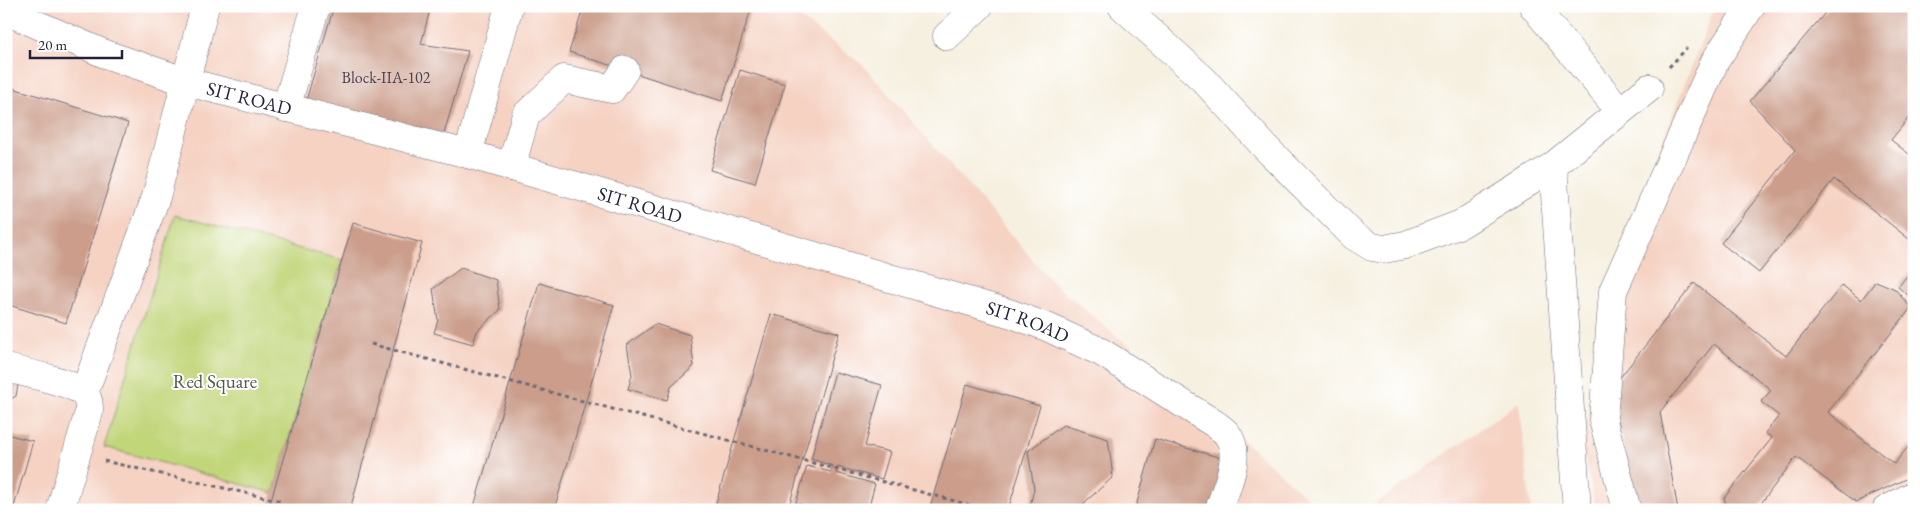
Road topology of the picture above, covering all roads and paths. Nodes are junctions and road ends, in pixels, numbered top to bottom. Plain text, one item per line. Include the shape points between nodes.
1 (205, 6) edge
2 (316, 6) edge
3 (509, 6) edge
4 (979, 6) edge
5 (1122, 6) edge
6 (1533, 6) edge
7 (1751, 6) edge
8 (6, 11) edge
9 (947, 36) dead end
10 (625, 70) dead end
11 (187, 82) junction
12 (1649, 88) dead end
13 (286, 108) junction
14 (1620, 111) junction
15 (468, 154) junction
16 (1553, 166) junction
17 (511, 167) junction
18 (371, 344) dead end
19 (6, 368) edge
20 (84, 393) junction
21 (76, 455) junction
22 (1914, 495) edge
23 (60, 510) edge
24 (278, 510) edge
25 (988, 510) edge
26 (1219, 510) edge
27 (1576, 510) edge
28 (1627, 510) edge
29 (1886, 510) edge

1 - 11 street
2 - 13 street
3 - 15 street
4 - 9 street
5 - 16 street via 1204,80 1354,236 1372,247 1405,246 1461,224
6 - 14 street
7 - 28 street via 1715,61 1613,291 1603,420
8 - 11 street, SIT ROAD via 105,54
10 - 17 street via 612,90 564,78 526,115
11 - 13 street, SIT ROAD
11 - 20 street via 156,197
12 - 14 street
13 - 15 street, SIT ROAD
14 - 16 street
15 - 17 street, SIT ROAD
16 - 27 street
17 - 26 street, SIT ROAD via 1012,314 1101,352 1227,434 1234,460
18 - 25 path
19 - 20 street via 68,385
20 - 21 street via 89,401 89,412
21 - 23 street
21 - 24 path via 281,501
22 - 29 street

